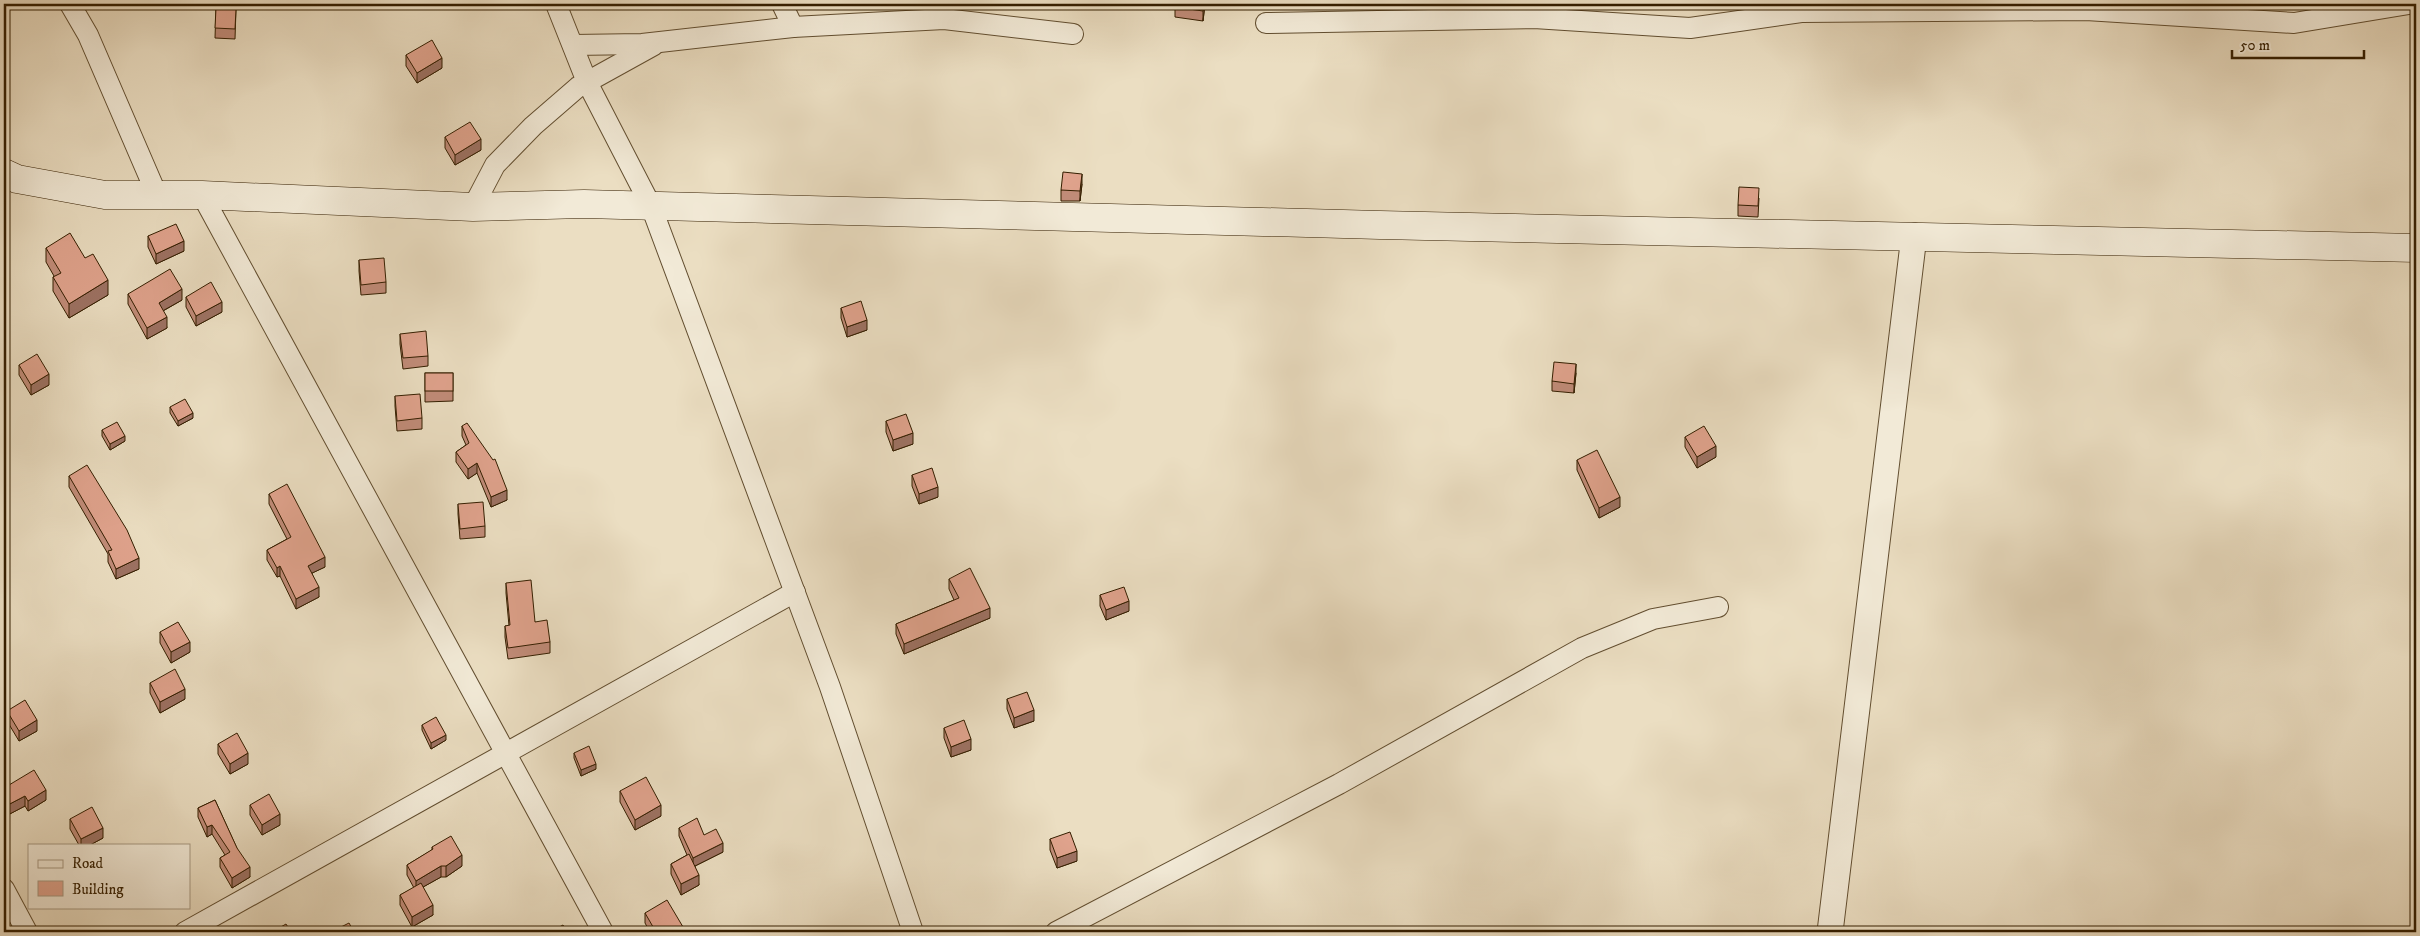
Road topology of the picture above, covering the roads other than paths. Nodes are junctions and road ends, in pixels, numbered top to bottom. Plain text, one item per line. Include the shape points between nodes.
1 (70, 4) edge
2 (556, 4) edge
3 (782, 4) edge
4 (2409, 4) edge
5 (1266, 23) dead end
6 (793, 27) junction
7 (1073, 34) dead end
8 (658, 42) junction
9 (573, 45) junction
10 (587, 82) junction
11 (4, 173) edge
12 (158, 195) junction
13 (202, 195) junction
14 (651, 206) junction
15 (473, 207) junction
16 (1914, 236) junction
17 (2416, 248) edge
18 (795, 592) junction
19 (1718, 608) dead end
20 (506, 754) junction
21 (4, 889) edge
22 (27, 932) edge
23 (185, 932) edge
24 (603, 932) edge
25 (913, 932) edge
26 (1056, 932) edge
27 (1830, 932) edge

1 - 12 street via 88,35
2 - 9 street
3 - 6 street
4 - 5 street via 2294,23 2086,10 1802,12 1690,28 1534,18
6 - 7 street via 944,19
6 - 8 street
8 - 9 street
8 - 10 street
9 - 10 street
10 - 14 street
10 - 15 street via 533,126 494,165
11 - 12 main road via 17,179 105,195
12 - 13 main road
13 - 15 main road
13 - 20 street
14 - 15 main road
14 - 16 main road via 1380,226
14 - 18 street
16 - 17 main road
16 - 27 street
18 - 20 street
18 - 25 street
19 - 26 street via 1653,620 1582,648 1339,784
20 - 23 street
20 - 24 street
21 - 22 street

